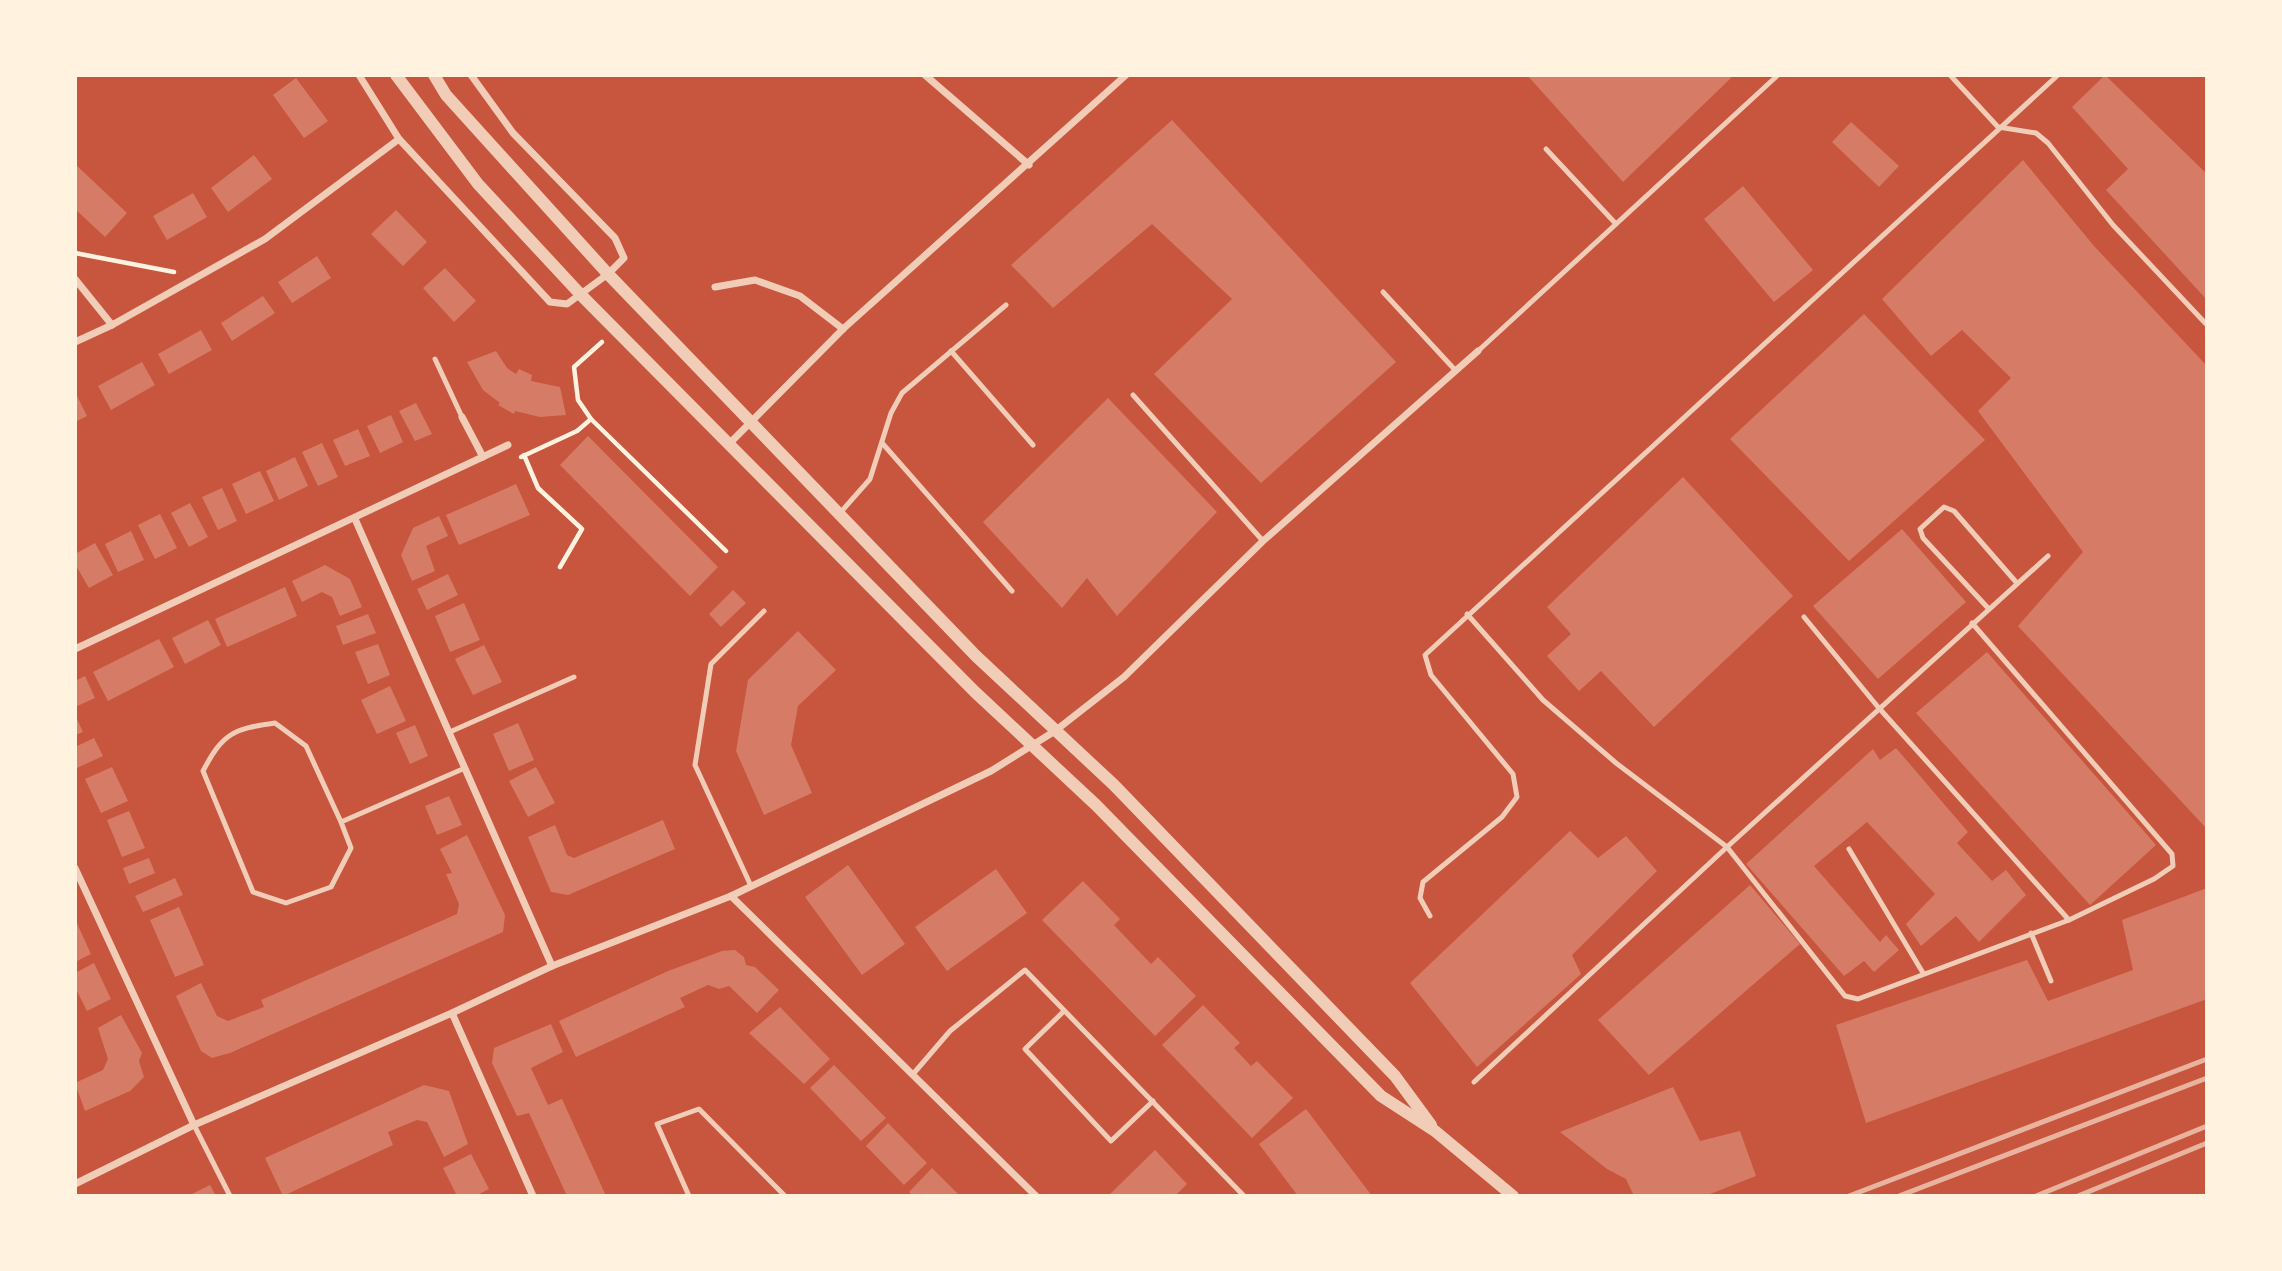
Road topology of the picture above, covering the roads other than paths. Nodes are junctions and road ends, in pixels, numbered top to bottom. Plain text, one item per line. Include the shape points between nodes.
1 (359, 75) edge
2 (396, 75) edge
3 (434, 75) edge
4 (471, 75) edge
5 (925, 75) edge
6 (1126, 75) edge
7 (1778, 75) edge
8 (1950, 75) edge
9 (2058, 75) edge
10 (1998, 127) junction
11 (399, 139) junction
12 (1546, 149) dead end
13 (1029, 165) junction
14 (1616, 224) junction
15 (608, 274) junction
16 (75, 279) edge
17 (715, 287) dead end
18 (1383, 292) dead end
19 (581, 295) junction
20 (1006, 305) dead end
21 (112, 325) junction
22 (2207, 326) edge
23 (843, 329) junction
24 (75, 342) edge
25 (951, 351) junction
26 (1478, 351) joint
27 (435, 359) dead end
28 (1455, 371) junction
29 (1133, 396) dead end
30 (462, 417) joint
31 (754, 422) junction
32 (730, 443) junction
33 (883, 444) junction
34 (508, 445) road end
35 (1033, 445) dead end
36 (483, 457) junction
37 (841, 513) junction
38 (355, 519) junction
39 (1264, 541) junction
40 (2048, 556) dead end
41 (2016, 582) junction
42 (1012, 591) dead end
43 (1988, 608) junction
44 (764, 611) dead end
45 (1467, 614) junction
46 (1804, 617) dead end
47 (1972, 623) junction
48 (75, 649) edge
49 (574, 677) dead end
50 (1878, 707) junction
51 (452, 731) junction
52 (1055, 731) junction
53 (1032, 746) junction
54 (466, 768) junction
55 (341, 822) junction
56 (1727, 847) junction
57 (1849, 849) dead end
58 (75, 868) edge
59 (751, 886) junction
60 (731, 896) junction
61 (1430, 916) dead end
62 (2068, 920) junction
63 (2031, 933) junction
64 (552, 966) junction
65 (1923, 973) junction
66 (2051, 981) dead end
67 (1064, 1011) junction
68 (452, 1013) junction
69 (914, 1073) junction
70 (1474, 1082) dead end
71 (1153, 1101) junction
72 (194, 1125) junction
73 (1435, 1131) junction
74 (75, 1184) edge
75 (230, 1196) edge
76 (533, 1196) edge
77 (689, 1196) edge
78 (785, 1196) edge
79 (1036, 1196) edge
80 (1244, 1196) edge
81 (1513, 1196) edge

1 - 11 street
2 - 19 street via 478,184
3 - 15 street
4 - 15 street via 513,133 615,238 624,258
5 - 13 street
6 - 13 street
7 - 14 lane
8 - 10 lane
9 - 10 lane
10 - 22 lane via 2036,133 2048,143 2113,225
10 - 45 lane
11 - 19 street via 550,302 567,304
11 - 21 street via 265,239
12 - 14 lane
13 - 23 street
14 - 26 lane
15 - 19 street
15 - 31 street
16 - 21 street
17 - 23 street via 755,280 800,296
18 - 28 lane
19 - 32 street
20 - 25 lane
21 - 24 street
23 - 31 street
25 - 33 lane via 902,393
25 - 35 lane
26 - 28 street
27 - 30 lane
28 - 39 street
29 - 39 lane
30 - 36 street
31 - 32 street
31 - 37 street
32 - 53 street
33 - 37 lane via 870,479
33 - 42 lane
34 - 36 street
36 - 38 street
37 - 52 street via 976,656
38 - 48 street
38 - 51 street
39 - 52 street via 1124,677
40 - 41 lane
41 - 43 lane
41 - 43 lane via 1954,511 1944,507 1920,529 1923,538
43 - 47 lane
44 - 59 lane via 711,664 695,765
45 - 56 lane via 1543,700 1616,763
45 - 61 lane via 1424,655 1431,676 1513,774 1517,797 1502,817 1423,882 1420,898
46 - 50 lane
47 - 50 lane
47 - 62 lane via 2172,854 2173,866 2154,879
49 - 51 lane
50 - 56 lane
50 - 62 lane
51 - 54 street
52 - 53 street
52 - 73 street via 1395,1076
53 - 59 street via 984,774
53 - 73 street via 1096,805 1381,1096
54 - 55 lane
54 - 64 street
55 - 55 lane via 351,848 331,887 286,903 253,892 203,771 218,742 247,727 275,723 306,746
56 - 65 lane via 1845,996 1857,999
56 - 70 lane
57 - 65 lane
58 - 72 street
59 - 60 street
60 - 64 street
60 - 69 street
62 - 63 lane
63 - 65 lane
63 - 66 lane
64 - 68 street
67 - 69 lane via 1025,970 950,1031
67 - 71 lane
67 - 71 lane via 1025,1049 1111,1141
68 - 72 street
68 - 76 street
69 - 79 street
71 - 80 lane
72 - 74 street
72 - 75 lane
73 - 81 street
77 - 78 lane via 657,1124 699,1109

